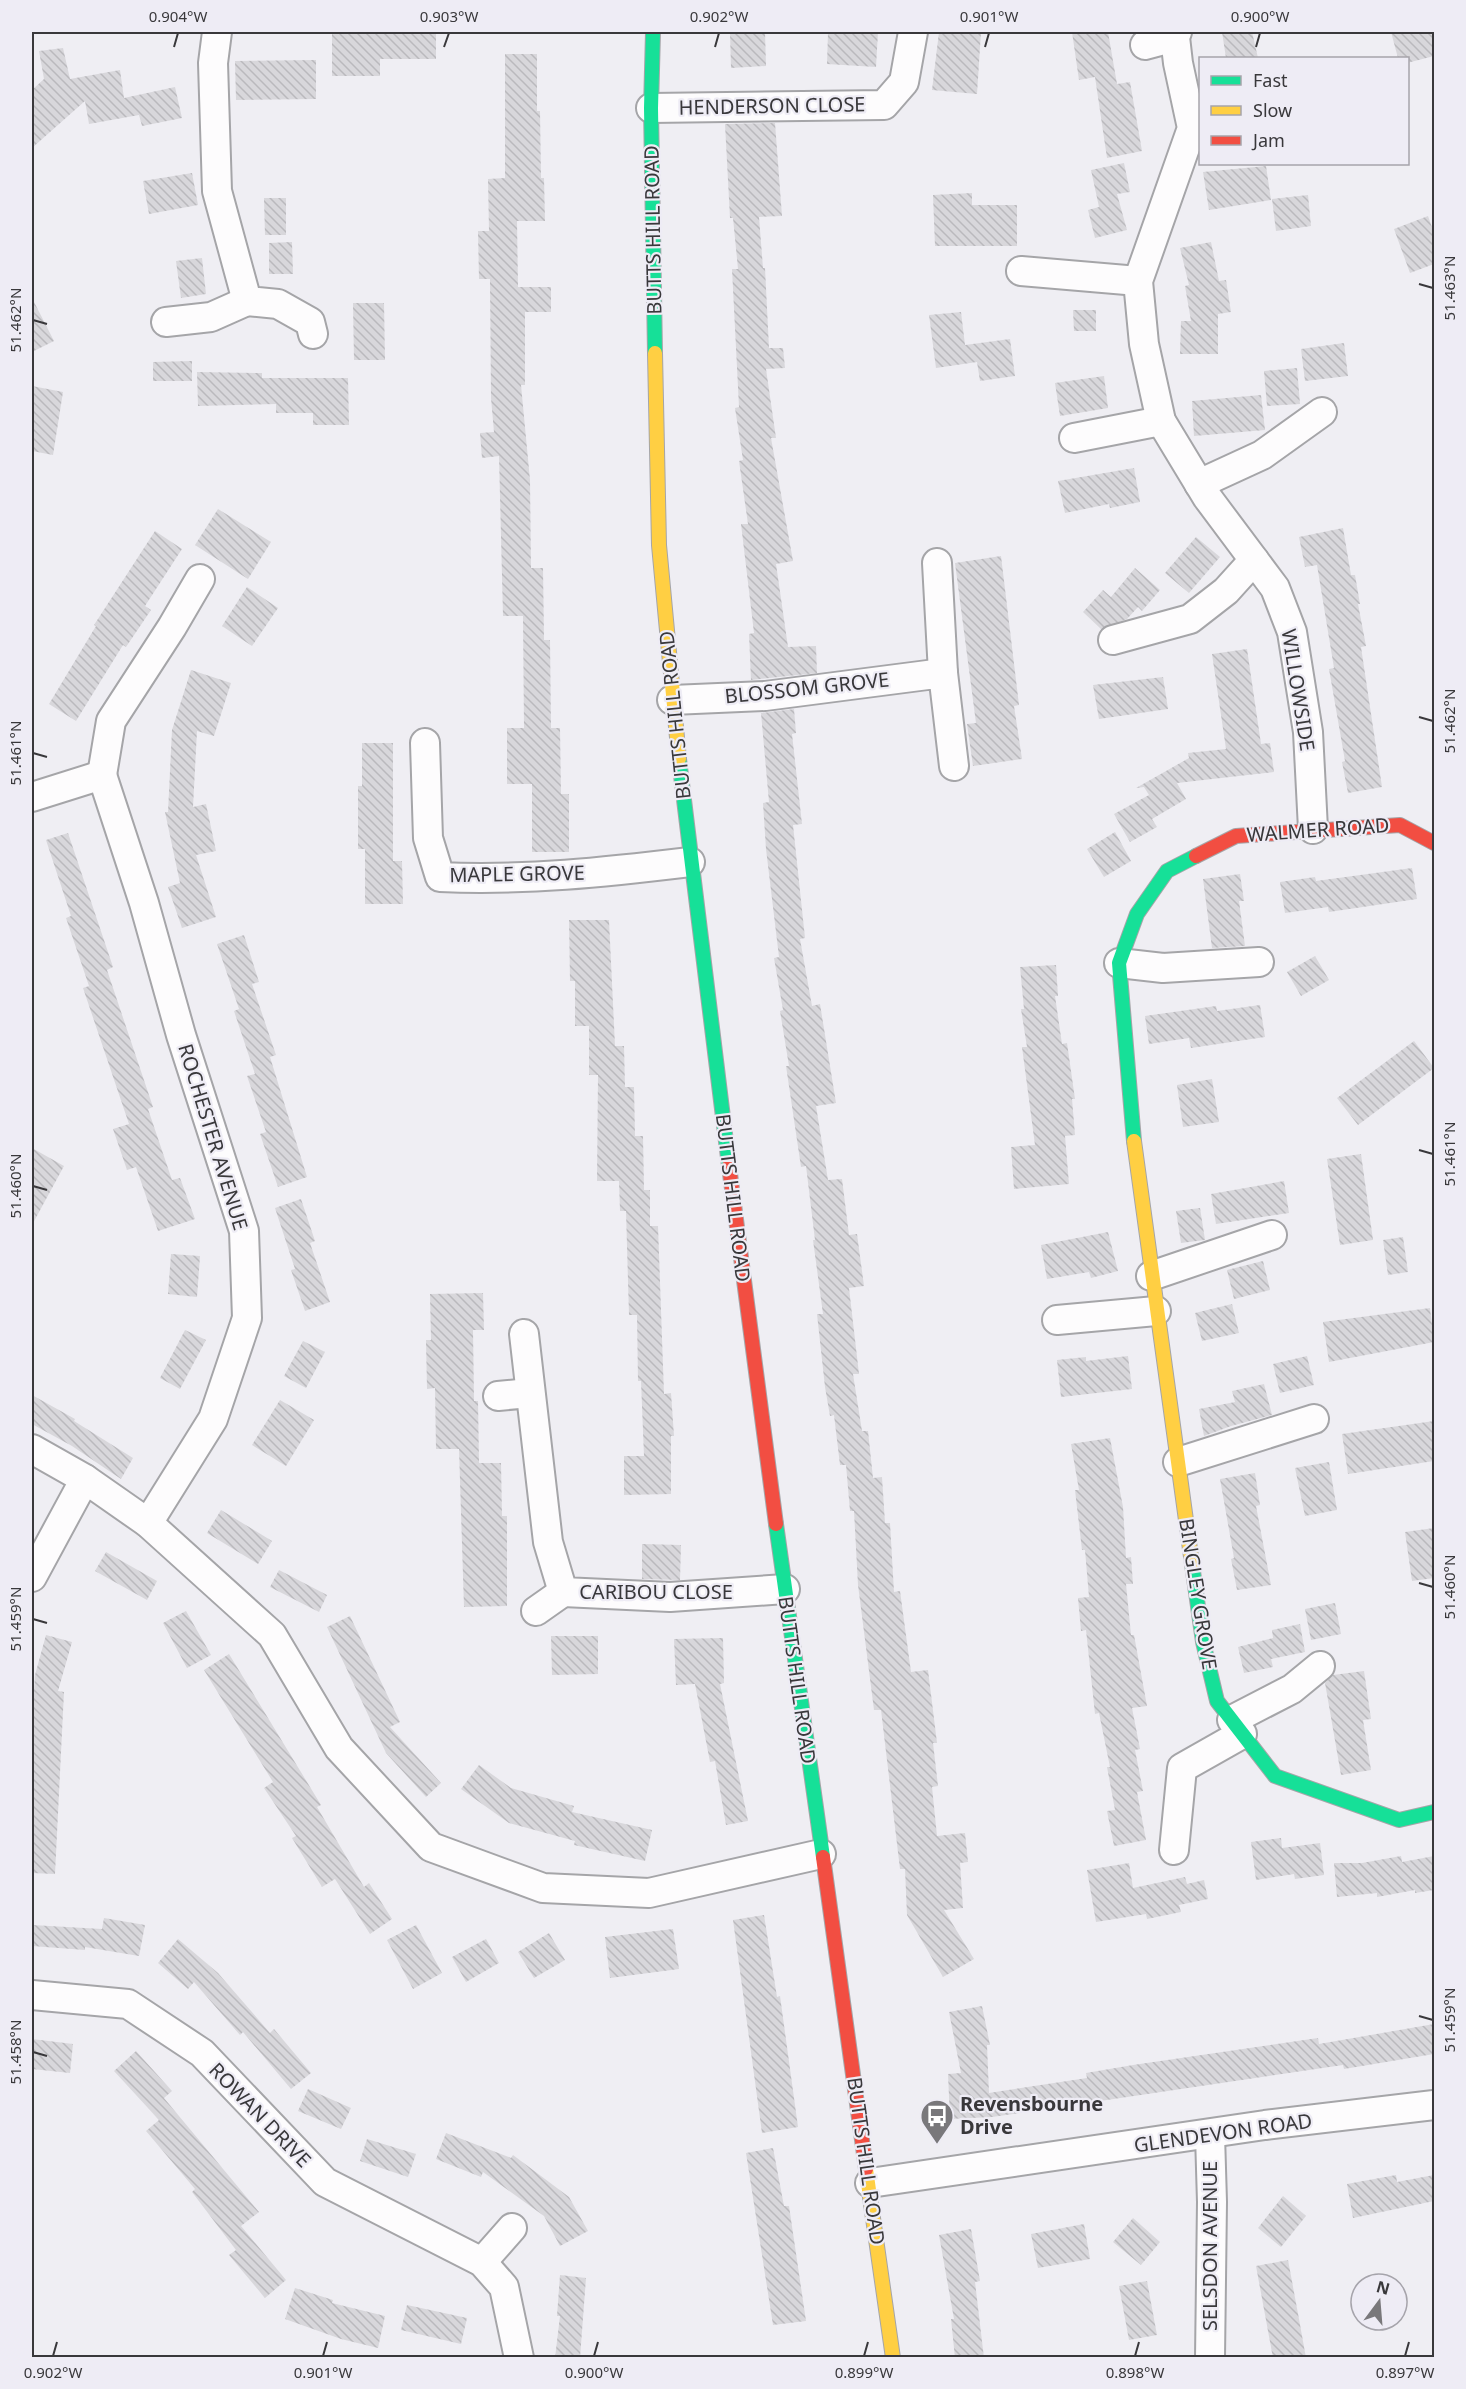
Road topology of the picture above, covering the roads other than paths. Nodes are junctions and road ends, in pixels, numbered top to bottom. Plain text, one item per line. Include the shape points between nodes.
1 (217, 32) edge
2 (653, 32) edge
3 (913, 32) edge
4 (1176, 34) edge
5 (1145, 45) dead end
6 (651, 108) junction
7 (1196, 128) edge
8 (1021, 271) dead end
9 (1138, 281) junction
10 (248, 301) junction
11 (166, 322) dead end
12 (314, 334) dead end
13 (1322, 412) dead end
14 (1161, 421) junction
15 (1074, 438) dead end
16 (1199, 484) junction
17 (1254, 560) junction
18 (937, 563) dead end
19 (200, 579) dead end
20 (1113, 640) dead end
21 (943, 673) junction
22 (672, 700) junction
23 (426, 743) dead end
24 (954, 766) dead end
25 (102, 775) junction
26 (32, 797) edge
27 (1313, 829) junction
28 (1434, 843) edge
29 (690, 862) junction
30 (1259, 962) dead end
31 (1119, 963) junction
32 (1137, 1174) joint
33 (1272, 1235) dead end
34 (1151, 1276) junction
35 (1156, 1311) junction
36 (1057, 1320) dead end
37 (524, 1334) dead end
38 (530, 1393) junction
39 (498, 1396) dead end
40 (1314, 1419) dead end
41 (32, 1449) edge
42 (1178, 1462) junction
43 (85, 1479) junction
44 (148, 1522) junction
45 (32, 1577) edge
46 (785, 1589) junction
47 (563, 1592) junction
48 (536, 1611) dead end
49 (1320, 1666) dead end
50 (1237, 1727) junction
51 (1434, 1812) edge
52 (1174, 1850) dead end
53 (821, 1854) junction
54 (32, 1995) edge
55 (1434, 2105) edge
56 (1210, 2135) junction
57 (870, 2183) junction
58 (512, 2228) dead end
59 (482, 2262) junction
60 (519, 2358) edge
61 (893, 2358) edge
62 (1210, 2358) edge

1 - 10 street via 213,63 217,191
2 - 6 street, BUTTS HILL ROAD
3 - 6 street, HENDERSON CLOSE via 904,82 884,105
4 - 5 street, WILLOWSIDE
4 - 7 street, WILLOWSIDE
6 - 22 street, BUTTS HILL ROAD via 659,545
7 - 9 street, WILLOWSIDE
8 - 9 street
9 - 14 street, WILLOWSIDE via 1144,344
10 - 11 street via 211,317
10 - 12 street via 278,304 310,322
13 - 16 street via 1262,455
14 - 15 street
14 - 16 street, WILLOWSIDE
16 - 17 street, WILLOWSIDE
17 - 20 street via 1226,591 1190,619
17 - 27 street, WILLOWSIDE via 1275,588 1292,632 1308,732
18 - 21 street
19 - 25 street, ROCHESTER AVENUE via 181,632 111,721
21 - 22 street, BLOSSOM GROVE via 765,696
21 - 24 street
22 - 29 street, BUTTS HILL ROAD
23 - 29 street, MAPLE GROVE via 428,838 440,877 573,876
25 - 26 street
25 - 44 street, ROCHESTER AVENUE via 244,1231 248,1318 213,1419
27 - 28 street, WALMER ROAD via 1400,825
27 - 31 street, WALMER ROAD via 1236,836 1167,871 1137,914
29 - 46 street, BUTTS HILL ROAD
30 - 31 street via 1163,968
31 - 32 street, WALMER ROAD
32 - 34 street, BINGLEY GROVE
33 - 34 street
34 - 35 street, BINGLEY GROVE
35 - 36 street
35 - 42 street, BINGLEY GROVE
37 - 38 street, CARIBOU CLOSE
38 - 39 street
38 - 47 street, CARIBOU CLOSE via 548,1542
40 - 42 street
41 - 43 street
42 - 50 street, BINGLEY GROVE via 1203,1642 1216,1701
43 - 44 street
43 - 45 street
44 - 53 street via 272,1635 339,1748 431,1847 543,1888 649,1893
46 - 47 street, CARIBOU CLOSE via 670,1597
46 - 53 street, BUTTS HILL ROAD
47 - 48 street, CARIBOU CLOSE
49 - 50 street
50 - 51 street, BINGLEY GROVE via 1275,1776 1399,1820
50 - 52 street via 1182,1768
53 - 57 street, BUTTS HILL ROAD
54 - 59 street, ROWAN DRIVE via 128,2004 202,2054 325,2182
55 - 56 street, GLENDEVON ROAD
56 - 57 street, GLENDEVON ROAD
56 - 62 street, SELSDON AVENUE
57 - 61 street, BUTTS HILL ROAD
58 - 59 street
59 - 60 street, ROWAN DRIVE via 504,2287

